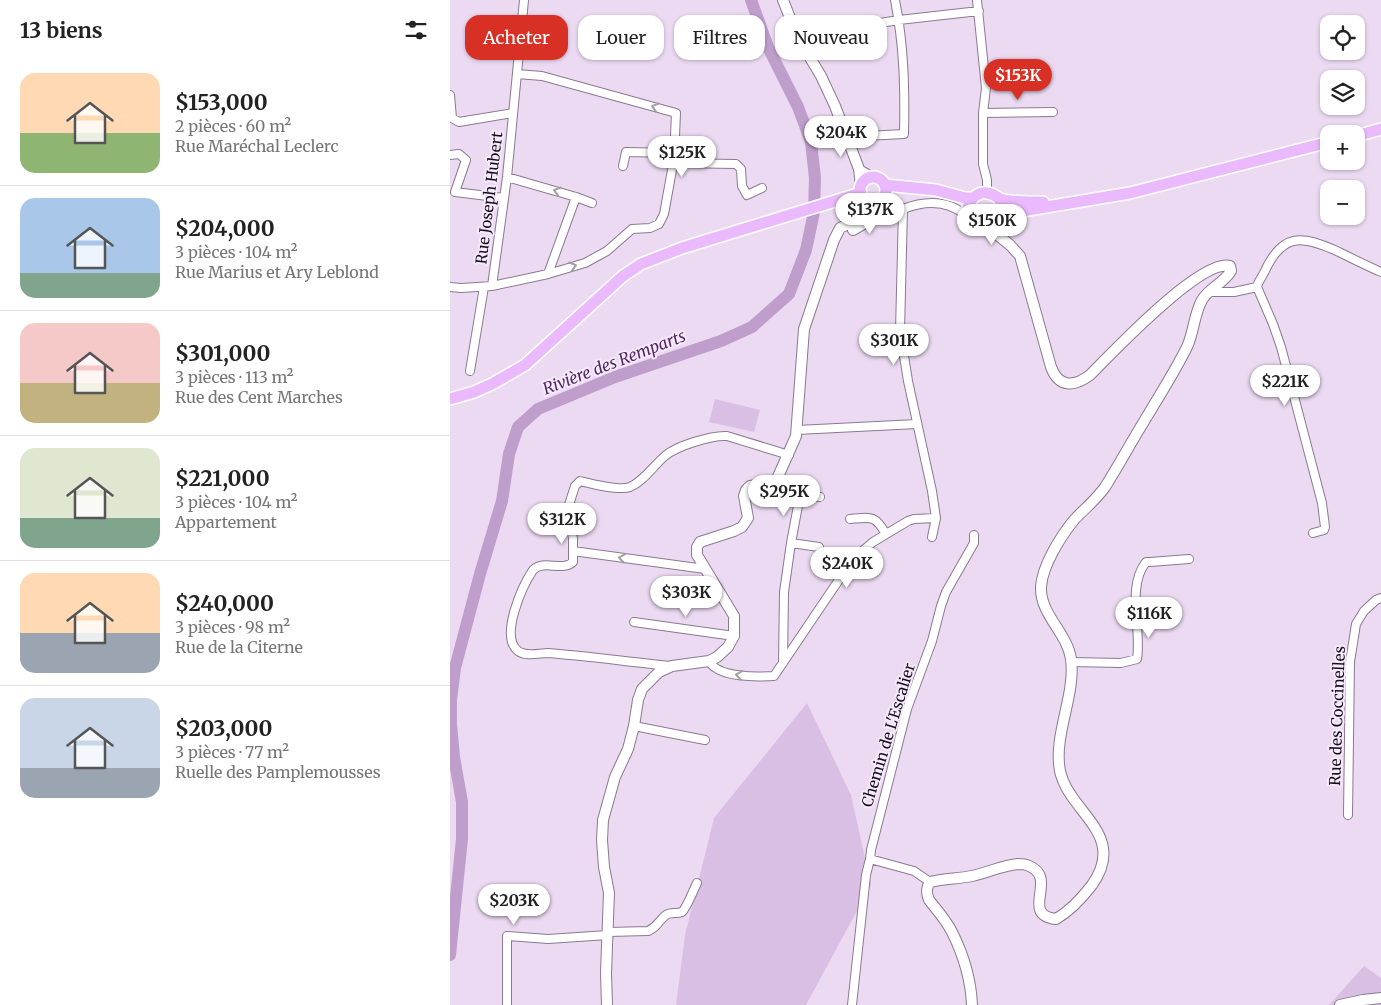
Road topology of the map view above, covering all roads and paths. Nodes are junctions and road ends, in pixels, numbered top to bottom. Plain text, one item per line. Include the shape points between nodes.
1 (524, 0) edge
2 (783, 0) edge
3 (895, 0) edge
4 (977, 0) edge
5 (979, 11) junction
6 (788, 15) edge
7 (899, 20) junction
8 (887, 22) edge
9 (811, 60) edge
10 (517, 74) junction
11 (450, 95) edge
12 (1052, 112) dead end
13 (513, 113) junction
14 (983, 113) junction
15 (1381, 129) edge
16 (1365, 133) edge
17 (846, 137) junction
18 (1320, 144) edge
19 (674, 153) junction
20 (450, 155) edge
21 (674, 163) junction
22 (623, 166) dead end
23 (859, 170) junction
24 (507, 177) junction
25 (873, 178) joint
26 (762, 188) dead end
27 (987, 193) junction
28 (873, 195) junction
29 (954, 195) junction
30 (576, 197) junction
31 (504, 198) junction
32 (974, 198) junction
33 (999, 198) junction
34 (1074, 201) junction
35 (592, 202) dead end
36 (903, 209) junction
37 (969, 216) junction
38 (1000, 220) junction
39 (988, 228) junction
40 (1010, 245) junction
41 (1381, 272) edge
42 (548, 274) junction
43 (488, 286) junction
44 (450, 287) edge
45 (1257, 287) junction
46 (1208, 292) junction
47 (470, 371) dead end
48 (450, 399) edge
49 (917, 424) junction
50 (798, 430) junction
51 (789, 455) junction
52 (778, 479) junction
53 (800, 495) junction
54 (820, 497) dead end
55 (936, 518) junction
56 (850, 519) dead end
57 (1313, 533) dead end
58 (886, 534) junction
59 (974, 535) dead end
60 (932, 537) dead end
61 (791, 543) junction
62 (573, 551) junction
63 (1189, 558) dead end
64 (704, 569) junction
65 (842, 577) junction
66 (1381, 598) edge
67 (634, 622) dead end
68 (734, 636) junction
69 (709, 661) junction
70 (1071, 662) junction
71 (783, 665) junction
72 (672, 666) junction
73 (634, 726) junction
74 (705, 740) dead end
75 (1348, 815) dead end
76 (870, 858) junction
77 (930, 882) junction
78 (697, 883) dead end
79 (608, 933) junction
80 (1381, 998) edge
81 (507, 1005) edge
82 (607, 1005) edge
83 (852, 1005) edge
84 (972, 1005) edge
85 (1340, 1005) edge

1 - 10 street, Rue Joseph Hubert
2 - 6 main road
3 - 7 street
4 - 5 street
5 - 7 street
5 - 14 street via 986,88
7 - 8 street
7 - 17 street via 905,81 904,134
9 - 17 main road
10 - 13 street, Rue Joseph Hubert
19 -> 10 street via 676,113 542,76
11 - 13 street, Rue Joseph Hubert via 452,118 459,122
12 - 14 street
13 - 24 street, Rue Joseph Hubert
14 - 27 street via 983,164
15 - 16 main road
17 - 23 main road
18 - 34 main road via 1130,193
19 - 21 street
19 - 22 street via 626,152
20 - 31 street via 459,154 466,160 456,192
21 - 26 street via 736,164 741,169 746,195
42 -> 21 street via 585,263 607,251 632,229 659,224
23 - 25 main road
23 - 28 main road
30 -> 24 street
24 - 31 street, Rue Joseph Hubert
25 - 28 main road via 880,180
27 - 32 main road
27 - 33 main road
28 - 29 main road via 900,187
28 - 36 street via 894,202
28 - 48 main road via 840,199 641,264 623,276 525,364 492,384
28 - 50 main road via 862,217 843,226 837,234 804,329
29 - 32 main road
29 - 37 main road
30 - 35 street
30 - 42 street
31 - 43 street, Rue Joseph Hubert
32 - 37 main road via 970,202
33 - 34 main road
33 - 38 main road via 1004,208
34 - 38 main road via 1016,212
36 - 37 street via 917,203 936,203 954,207
36 - 49 street via 900,331
37 - 39 main road via 978,226
38 - 39 main road
38 - 40 main road
39 - 40 main road
40 - 46 main road via 1022,262 1051,367 1063,382 1076,384 1083,380 1174,293 1215,268 1230,266 1229,274
41 - 45 street via 1311,240 1301,240 1279,248
42 - 43 street
43 - 44 street
43 - 47 street, Rue Joseph Hubert
45 - 46 street via 1234,292
45 - 57 street via 1281,347 1322,503 1325,527
46 - 70 main road via 1174,370 1105,486 1063,534 1044,571 1041,585 1044,607 1066,642
49 - 50 street
49 - 55 street
50 - 51 main road
51 - 52 main road
51 - 62 street via 718,436 666,455 629,487 580,482 575,486 567,511
52 - 53 street
52 - 64 main road via 746,490 748,518 742,526 700,542 697,555
53 - 54 street
53 - 61 street
55 - 58 street via 914,519
55 - 60 street
56 - 58 street via 875,518
58 - 65 street via 856,555
59 - 76 street, Chemin de L'Escalier via 974,543 943,600 907,709 875,827
61 - 65 street via 818,547 821,562
61 - 71 street via 784,592
64 -> 62 street
62 - 72 street via 571,564 539,566 531,573 512,619 513,642 519,651
63 - 70 street via 1146,562 1142,568 1136,588 1137,659 1106,664
64 - 68 main road via 734,616
65 - 71 street
66 - 75 street, Rue des Coccinelles via 1364,611 1356,624 1350,662
67 - 68 street
68 - 69 main road via 728,647
71 -> 69 street via 774,676 756,678 720,672
69 - 72 main road
70 - 77 main road via 1060,744 1060,770 1067,788 1098,834 1103,850 1098,876 1072,907 1056,919 1044,916 1040,911 1041,877 1030,866 1016,864 974,876
72 - 73 main road via 659,672 642,689
73 - 74 street
73 - 79 main road via 603,820 604,867 609,893
76 - 77 street via 914,871
76 - 83 street, Chemin de L'Escalier
77 - 84 main road via 926,894 952,931 972,993
78 - 79 street via 684,910 666,915 654,929
79 - 81 street via 548,939 508,936
79 - 82 main road
80 - 85 main road

